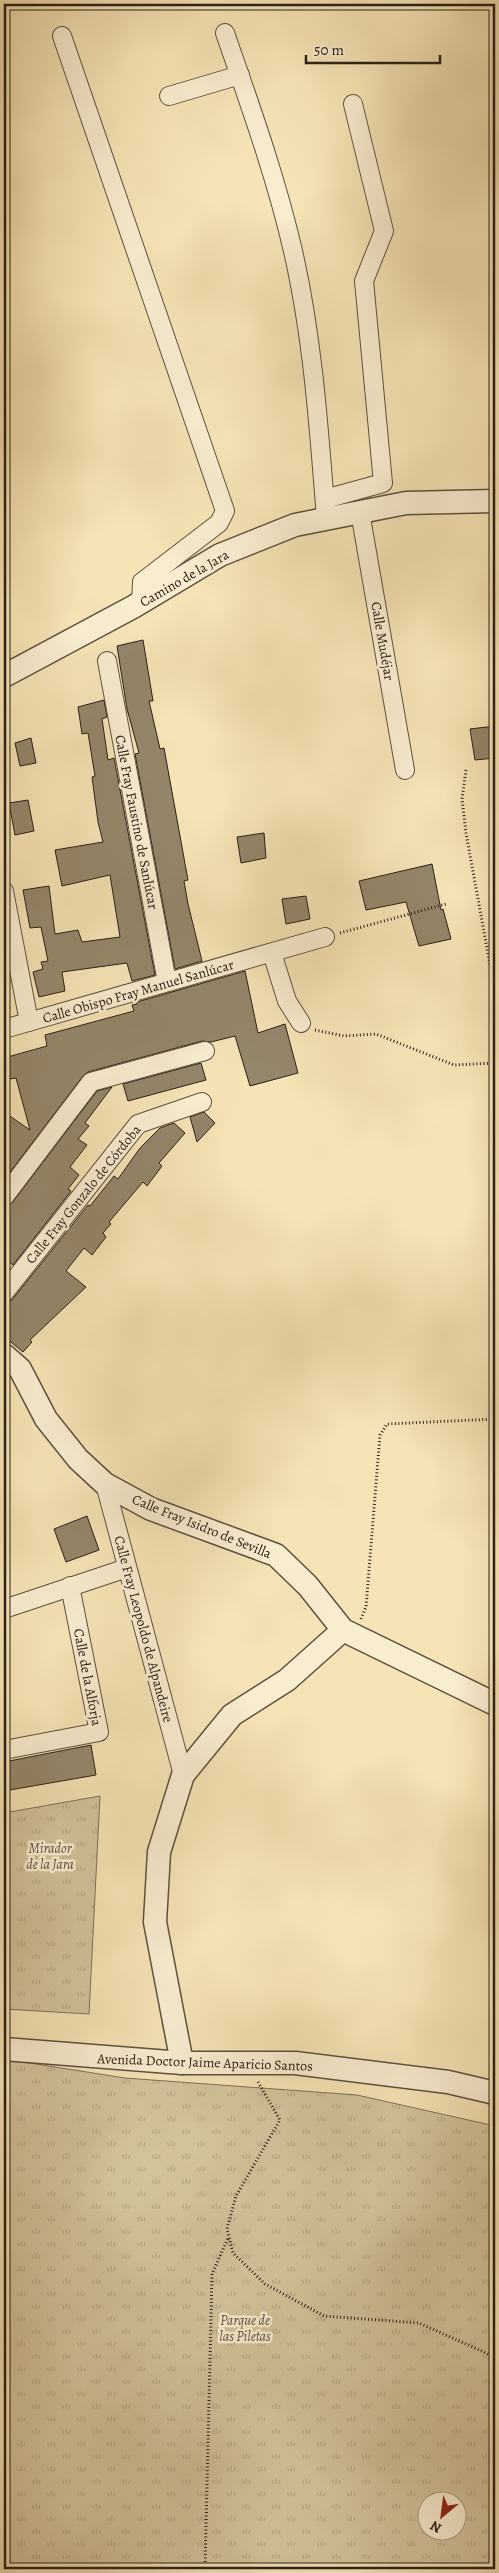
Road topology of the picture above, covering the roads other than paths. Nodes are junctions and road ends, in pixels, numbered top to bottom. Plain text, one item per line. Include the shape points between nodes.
1 (225, 33) dead end
2 (62, 36) dead end
3 (240, 75) junction
4 (169, 96) dead end
5 (352, 104) dead end
6 (495, 501) edge
7 (326, 509) junction
8 (360, 512) junction
9 (141, 603) junction
10 (107, 661) dead end
11 (4, 676) edge
12 (405, 770) dead end
13 (4, 891) edge
14 (325, 937) road end
15 (272, 953) junction
16 (167, 982) junction
17 (29, 1022) junction
18 (301, 1023) road end
19 (4, 1029) edge
20 (205, 1051) dead end
21 (202, 1102) dead end
22 (4, 1197) edge
23 (4, 1293) edge
24 (4, 1355) edge
25 (105, 1484) junction
26 (128, 1568) junction
27 (70, 1586) junction
28 (4, 1609) edge
29 (349, 1633) junction
30 (495, 1704) edge
31 (4, 1750) edge
32 (183, 1775) junction
33 (4, 2049) edge
34 (182, 2063) junction
35 (495, 2093) edge

1 - 3 street
2 - 9 street via 225,511 219,522 142,582
3 - 4 street
3 - 7 street via 293,251 316,388
5 - 7 street via 384,231 364,281 383,483
6 - 8 street, Camino de la Jara via 406,503
7 - 8 street, Camino de la Jara
7 - 9 street, Camino de la Jara via 220,555
8 - 12 street, Calle Mudéjar
9 - 11 street, Camino de la Jara
10 - 16 street, Calle Fray Faustino de Sanlúcar
13 - 17 street
14 - 15 street, Calle Obispo Fray Manuel Sanlúcar
15 - 16 street, Calle Obispo Fray Manuel Sanlúcar
15 - 18 street via 288,1001
16 - 17 street, Calle Obispo Fray Manuel Sanlúcar
17 - 19 street, Calle Obispo Fray Manuel Sanlúcar
20 - 22 street via 91,1082
21 - 23 street, Calle Fray Gonzalo de Córdoba via 138,1124
24 - 25 street, Calle Fray Isidro de Sevilla via 20,1369 46,1419 78,1459
25 - 26 street, Calle Fray Leopoldo de Alpandeire
25 - 29 street, Calle Fray Isidro de Sevilla via 152,1509 276,1555
26 - 27 street
26 - 32 street, Calle Fray Leopoldo de Alpandeire
27 - 28 street
27 - 31 street, Calle de la Alforja via 99,1732
29 - 30 street
29 - 32 street via 287,1680 232,1715
32 - 34 street via 159,1852 155,1922
33 - 34 street, Avenida Doctor Jaime Aparicio Santos
34 - 35 street, Avenida Doctor Jaime Aparicio Santos via 295,2063 448,2082

